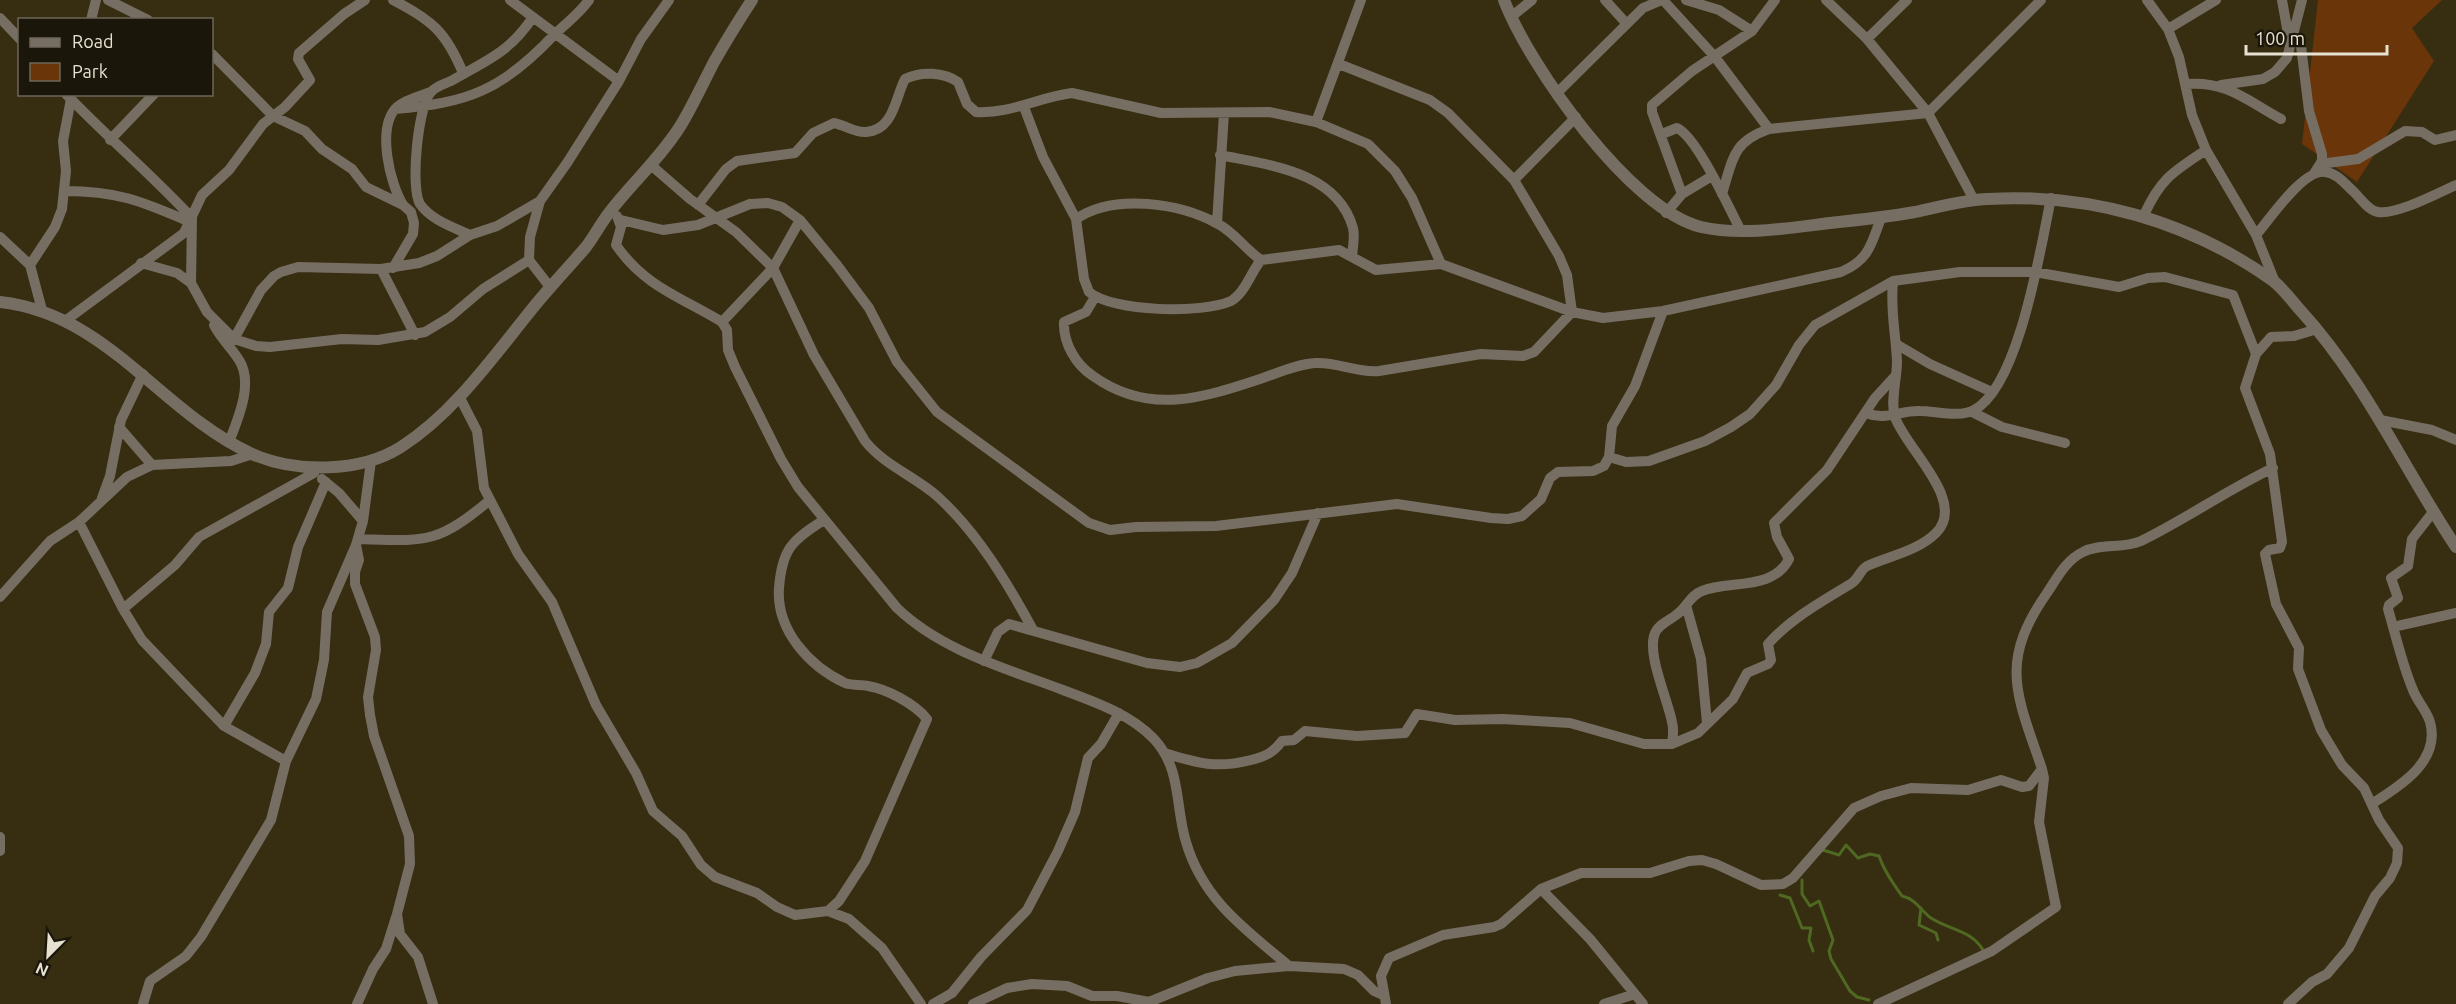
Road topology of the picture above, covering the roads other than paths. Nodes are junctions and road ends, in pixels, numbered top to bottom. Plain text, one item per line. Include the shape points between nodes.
1 (96, 0) edge
2 (108, 0) edge
3 (365, 0) edge
4 (393, 0) edge
5 (510, 0) edge
6 (589, 0) edge
7 (669, 0) edge
8 (752, 0) edge
9 (1361, 0) edge
10 (1504, 0) edge
11 (1532, 0) edge
12 (1605, 0) edge
13 (1663, 0) edge
14 (1686, 0) edge
15 (1775, 0) edge
16 (1826, 0) edge
17 (1907, 0) edge
18 (2041, 0) edge
19 (2147, 0) edge
20 (2216, 0) edge
21 (2282, 0) edge
22 (2302, 0) edge
23 (533, 16) junction
24 (1511, 17) junction
25 (0, 18) edge
26 (92, 18) edge
27 (144, 18) edge
28 (1626, 23) junction
29 (2168, 30) junction
30 (1752, 31) junction
31 (554, 34) junction
32 (2292, 35) junction
33 (18, 37) edge
34 (1867, 39) junction
35 (213, 55) edge
36 (1715, 57) junction
37 (1339, 64) junction
38 (463, 74) junction
39 (619, 81) junction
40 (2186, 84) junction
41 (2221, 86) junction
42 (431, 92) junction
43 (1557, 93) junction
44 (68, 96) edge
45 (152, 96) edge
46 (424, 107) junction
47 (1023, 107) junction
48 (395, 109) junction
49 (1224, 112) junction
50 (1928, 113) junction
51 (273, 116) junction
52 (1576, 117) junction
53 (2282, 119) dead end
54 (1316, 122) junction
55 (1769, 129) junction
56 (1662, 134) junction
57 (2456, 135) edge
58 (110, 140) junction
59 (2206, 150) junction
60 (1220, 155) junction
61 (652, 166) junction
62 (2318, 168) junction
63 (1712, 176) junction
64 (1514, 180) junction
65 (2456, 185) edge
66 (64, 190) junction
67 (1682, 194) junction
68 (1722, 194) junction
69 (2051, 198) junction
70 (1974, 200) junction
71 (540, 201) junction
72 (403, 205) junction
73 (698, 205) junction
74 (611, 209) junction
75 (1666, 213) junction
76 (2144, 215) junction
77 (1881, 218) junction
78 (718, 219) junction
79 (1076, 219) junction
80 (191, 220) junction
81 (621, 220) junction
82 (801, 220) junction
83 (1217, 223) junction
84 (1740, 230) junction
85 (470, 235) junction
86 (2256, 235) junction
87 (0, 237) edge
88 (1352, 256) junction
89 (530, 260) junction
90 (1261, 260) junction
91 (141, 263) junction
92 (1441, 264) junction
93 (30, 265) junction
94 (393, 268) junction
95 (773, 268) junction
96 (381, 269) junction
97 (2035, 272) junction
98 (1893, 281) junction
99 (2275, 282) junction
100 (191, 283) junction
101 (550, 287) junction
102 (1095, 297) junction
103 (0, 302) edge
104 (42, 310) junction
105 (1663, 311) junction
106 (207, 312) junction
107 (1572, 312) junction
108 (64, 321) junction
109 (722, 322) junction
110 (2317, 329) junction
111 (415, 335) junction
112 (234, 339) junction
113 (1896, 344) junction
114 (2256, 354) junction
115 (143, 374) junction
116 (1896, 375) junction
117 (1992, 392) junction
118 (459, 396) junction
119 (1972, 412) junction
120 (1866, 413) junction
121 (1894, 416) junction
122 (2380, 420) junction
123 (119, 427) junction
124 (2456, 440) edge
125 (229, 442) junction
126 (2065, 443) dead end
127 (253, 454) junction
128 (1609, 457) junction
129 (370, 461) junction
130 (152, 465) junction
131 (2273, 468) junction
132 (309, 470) junction
133 (326, 482) junction
134 (490, 500) junction
135 (100, 503) junction
136 (2433, 512) junction
137 (1318, 513) junction
138 (824, 520) junction
139 (363, 521) junction
140 (78, 522) junction
141 (357, 542) junction
142 (2456, 547) edge
143 (0, 597) edge
144 (1686, 605) junction
145 (123, 609) junction
146 (2456, 613) edge
147 (2393, 627) junction
148 (1033, 630) junction
149 (984, 661) junction
150 (1119, 713) junction
151 (1707, 723) junction
152 (224, 726) junction
153 (1672, 744) junction
154 (1164, 753) junction
155 (286, 760) junction
156 (2042, 769) junction
157 (2373, 803) junction
158 (0, 837) edge
159 (0, 850) edge
160 (1541, 889) junction
161 (828, 911) junction
162 (397, 914) junction
163 (1289, 966) junction
164 (1635, 994) junction
165 (1384, 999) edge
166 (938, 1002) edge
167 (143, 1004) edge
168 (357, 1004) edge
169 (433, 1004) edge
170 (921, 1004) edge
171 (957, 1004) edge
172 (973, 1004) edge
173 (1604, 1004) edge
174 (1643, 1004) edge
175 (1878, 1004) edge
176 (2288, 1004) edge

1 - 26 street
2 - 27 street
3 - 51 street via 299,53 298,59 310,80
4 - 38 street via 437,27 452,47
5 - 23 street
6 - 31 street
7 - 39 street via 636,47
8 - 61 street via 681,124
9 - 37 street
10 - 24 street
11 - 24 street
12 - 28 street
13 - 28 street via 1643,8
13 - 36 street
14 - 30 street via 1719,10
15 - 30 street
16 - 34 street
17 - 34 street
18 - 50 street
19 - 29 street
20 - 29 street
21 - 32 street
22 - 32 street
23 - 31 street
23 - 38 street via 511,45
24 - 43 street via 1533,60
25 - 33 street
28 - 43 street
29 - 40 street
30 - 36 street
31 - 39 street
31 - 46 street via 521,68 495,83 458,101
32 - 41 street via 2288,58 2275,72 2263,79
32 - 62 street via 2301,46 2309,111 2322,154
34 - 50 street
35 - 51 street
36 - 55 street
36 - 56 street via 1654,100 1652,112
37 - 54 street
37 - 64 street via 1430,100
38 - 42 street
39 - 71 street
40 - 41 street
40 - 59 street via 2192,115
41 - 53 street
42 - 46 street
42 - 48 street
43 - 52 street
44 - 58 street
44 - 66 street via 63,141
45 - 58 street
46 - 48 street
46 - 85 street via 415,193 430,214
47 - 49 street via 1072,93 1161,113
47 - 73 street via 976,112 953,79 938,74 912,76 902,86 892,116 876,129 857,131 834,123 813,133 795,153 737,161
47 - 79 street via 1042,157
48 - 72 street via 388,134 388,166
49 - 54 street via 1269,112
49 - 60 street
50 - 55 street
50 - 70 street
51 - 72 street via 305,131 311,140 352,169 366,187
51 - 80 street via 247,143 229,170 202,195
52 - 64 street
52 - 75 street via 1641,193
54 - 92 street via 1368,144 1395,171 1429,232
55 - 68 street via 1748,136 1740,147
56 - 63 street via 1682,130
56 - 67 street
57 - 62 street via 2435,140 2422,132 2405,131 2358,159
58 - 80 street via 161,186
59 - 76 street via 2167,176
59 - 86 street
60 - 83 street
60 - 88 street via 1278,166 1328,190 1343,206 1354,229
61 - 73 street
61 - 74 street
62 - 65 street via 2338,177 2373,210 2381,212
62 - 86 street via 2303,179
63 - 67 street
63 - 68 street
64 - 107 street via 1559,256 1567,275
66 - 80 street via 127,196
66 - 93 street via 56,226
67 - 75 street
68 - 84 street
69 - 70 street
69 - 76 street
69 - 97 street
70 - 77 street
71 - 85 street via 497,226
71 - 89 street via 530,237
72 - 94 street via 411,212 414,223
73 - 78 street
74 - 81 street
74 - 101 street via 587,246
75 - 84 street via 1702,227
76 - 99 street via 2225,250
77 - 84 street
77 - 105 street via 1869,252 1858,265
78 - 81 street via 663,230
78 - 82 street via 734,209 768,203
78 - 95 street
79 - 83 street via 1099,207 1142,205 1167,207
79 - 102 street via 1084,279
80 - 91 street via 184,233
80 - 100 street
81 - 109 street via 616,245 634,268 660,290
82 - 95 street
82 - 137 street via 869,308 897,362 927,401 1089,523 1110,530 1216,526
83 - 90 street
85 - 94 street via 438,256
86 - 99 street
87 - 93 street
88 - 90 street via 1339,250
88 - 92 street via 1376,270
89 - 101 street
89 - 111 street via 483,289 435,327
90 - 102 street via 1232,300 1204,307 1145,307
91 - 100 street via 177,273
91 - 108 street
92 - 107 street
93 - 104 street
94 - 96 street
95 - 109 street
95 - 148 street via 814,355 865,441 873,452 923,484 951,509 997,569
96 - 111 street
96 - 112 street via 298,267 281,272 261,290
97 - 98 street via 1960,272
97 - 114 street via 2119,287 2148,278 2165,278 2229,293 2237,299
97 - 117 street via 2026,316
98 - 113 street via 1891,322
98 - 128 street via 1815,325 1776,385 1750,414 1731,428 1649,461 1626,462
99 - 110 street
100 - 106 street
101 - 118 street
102 - 107 street via 1086,312 1064,322 1076,362 1121,393 1157,401 1197,396 1316,363 1363,372 1481,354 1523,356 1544,344
103 - 104 street
104 - 108 street
105 - 107 street via 1603,318
105 - 128 street via 1635,386 1612,426
106 - 112 street
106 - 125 street via 244,370 242,400
108 - 115 street
109 - 138 street via 727,330 728,350 781,459
110 - 114 street via 2271,337
110 - 122 street
111 - 112 street via 270,347
113 - 116 street
113 - 117 street
114 - 131 street via 2246,393 2260,423
115 - 123 street
115 - 125 street via 180,409
116 - 120 street
116 - 121 street
117 - 119 street
118 - 129 street via 400,448
118 - 134 street via 477,431 482,454 481,478
119 - 121 street via 1910,411
119 - 126 street via 2002,427
120 - 121 street
120 - 144 street via 1827,470 1774,523 1789,559 1785,567 1777,574 1747,584 1700,591
121 - 151 street via 1940,489 1946,511 1942,526 1926,541 1864,567 1852,582 1785,628 1768,644 1768,664 1747,673 1733,699
122 - 124 street via 2432,430
122 - 136 street
123 - 130 street
123 - 135 street via 110,476
125 - 127 street
127 - 130 street via 231,461
127 - 132 street
128 - 137 street via 1604,466 1593,471 1558,472 1550,478 1532,509 1508,519 1403,504
129 - 132 street
129 - 139 street
130 - 135 street via 127,477
131 - 156 street via 2140,541 2081,552 2061,571 2025,627 2014,671
131 - 157 street via 2282,542 2265,554 2276,604 2299,648 2298,669 2321,730 2342,765
132 - 133 street
132 - 145 street via 199,537 175,566
133 - 139 street
133 - 152 street via 298,547 288,588 269,612 266,644 255,674
134 - 141 street via 461,524 433,538
134 - 161 street via 518,554 552,602 596,705 636,773 653,811 682,836 701,865 715,877 757,893 795,915
135 - 140 street
136 - 142 street
136 - 147 street via 2412,539 2408,566 2391,578 2398,598 2389,608
137 - 148 street via 1292,573 1274,600 1232,643 1197,663 1180,667 1138,661
138 - 149 street via 913,623 944,643
138 - 161 street via 802,534 784,557 779,591 787,629 797,645 828,673 847,684 879,688 927,719 865,861
139 - 141 street
140 - 143 street via 50,541
140 - 145 street
141 - 155 street via 327,612 324,660 316,699
141 - 162 street via 356,584 376,650 368,697 370,715 409,836 410,864
144 - 151 street via 1701,659
144 - 153 street via 1660,625 1653,644 1672,720
145 - 152 street via 142,640
146 - 147 street
147 - 157 street via 2412,687 2430,722 2430,749 2408,780
148 - 149 street via 1016,624 1003,626
149 - 150 street
150 - 154 street via 1140,727
150 - 166 street via 1088,758 1075,812 1027,910 981,957 961,984
151 - 153 street via 1687,740
152 - 155 street
153 - 154 street via 1644,744 1570,723 1455,720 1417,714 1405,733 1357,736 1305,731 1291,741 1282,741 1265,756 1232,765 1203,764
154 - 163 street via 1178,789 1185,841 1205,884 1237,924
155 - 167 street via 278,799 261,840 186,956 150,981
156 - 160 street via 2030,786 2001,780 1968,790 1911,788 1864,803 1847,815 1825,844 1783,884 1761,885 1716,864 1689,861 1650,873 1581,873
156 - 175 street via 2039,822 2056,907 1992,951
157 - 176 street via 2379,820 2398,848 2397,862 2349,948 2327,974
158 - 159 street
160 - 164 street via 1590,939
160 - 165 street via 1501,924 1443,935 1397,952 1383,966
161 - 170 street via 865,930 893,961
162 - 168 street via 386,949
162 - 169 street via 400,934 418,957
163 - 165 street via 1344,969 1358,975
163 - 172 street via 1208,978 1149,1002 1092,996 1067,986 1032,984 1007,988
164 - 173 street
164 - 174 street
166 - 171 street

